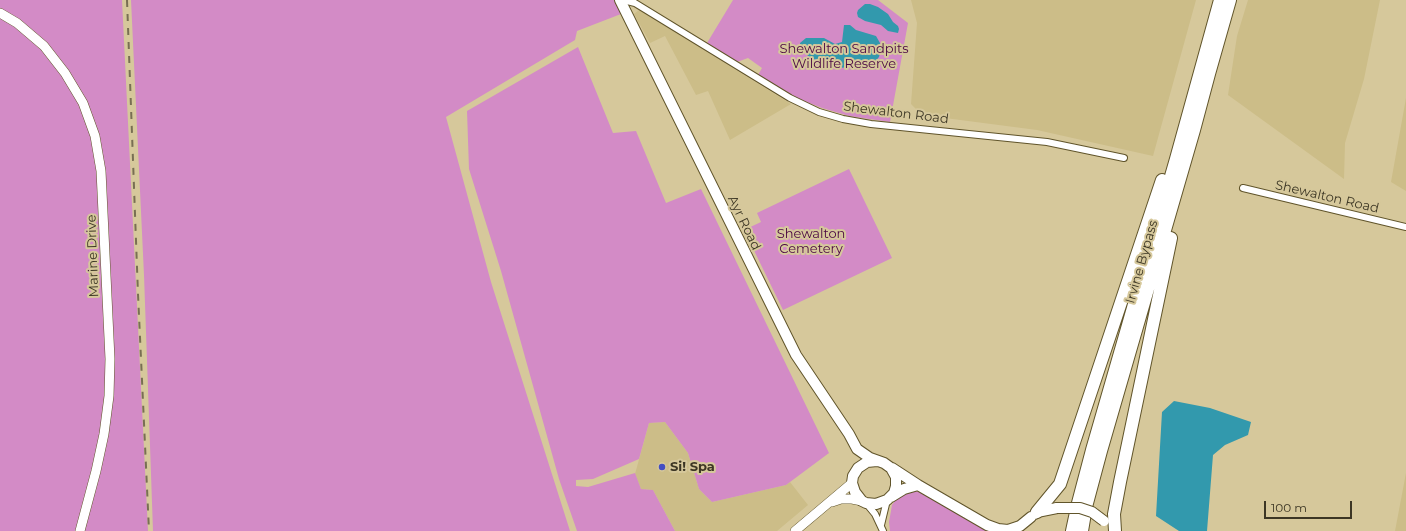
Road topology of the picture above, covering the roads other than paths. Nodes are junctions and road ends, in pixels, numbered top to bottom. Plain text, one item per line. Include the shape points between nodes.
1 (1220, 0) edge
2 (1230, 0) edge
3 (621, 1) edge
4 (0, 13) edge
5 (1202, 66) junction
6 (1194, 130) junction
7 (1124, 158) dead end
8 (1243, 188) dead end
9 (1406, 227) edge
10 (857, 449) junction
11 (877, 460) junction
12 (891, 468) junction
13 (853, 480) junction
14 (918, 486) junction
15 (888, 499) junction
16 (864, 501) junction
17 (830, 502) junction
18 (1034, 515) junction
19 (882, 528) edge
20 (991, 528) edge
21 (80, 531) edge
22 (795, 531) edge
23 (1021, 531) edge
24 (1072, 531) edge
25 (1082, 531) edge
26 (1115, 531) edge

1 - 5 highway, Irvine Bypass
2 - 6 highway, Irvine Bypass
3 - 7 street, Shewalton Road via 635,3 790,98 819,112 871,124 1047,142
3 - 10 main road, Ayr Road via 796,355
4 - 21 street, Marine Drive via 17,23 44,46 65,73 83,103 95,136 102,171 110,359 109,396 96,472
5 - 18 highway via 1060,484
5 - 24 highway, Irvine Bypass via 1092,450
6 - 25 highway, Irvine Bypass via 1101,451
6 - 26 highway via 1120,482 1114,514
8 - 9 street, Shewalton Road
10 - 11 main road
10 - 13 main road
11 - 12 main road
11 - 13 main road via 863,463
12 - 14 main road
12 - 15 main road via 896,477 896,486
13 - 16 main road via 855,492
13 - 17 street
14 - 15 main road via 904,489
14 - 20 main road
15 - 16 main road via 876,504
15 - 19 street
16 - 17 street via 852,498
16 - 19 street
17 - 22 street
18 - 20 main road via 1020,526 1008,530
18 - 23 main road
18 - 26 main road, bridge via 1057,508 1080,508 1092,512

